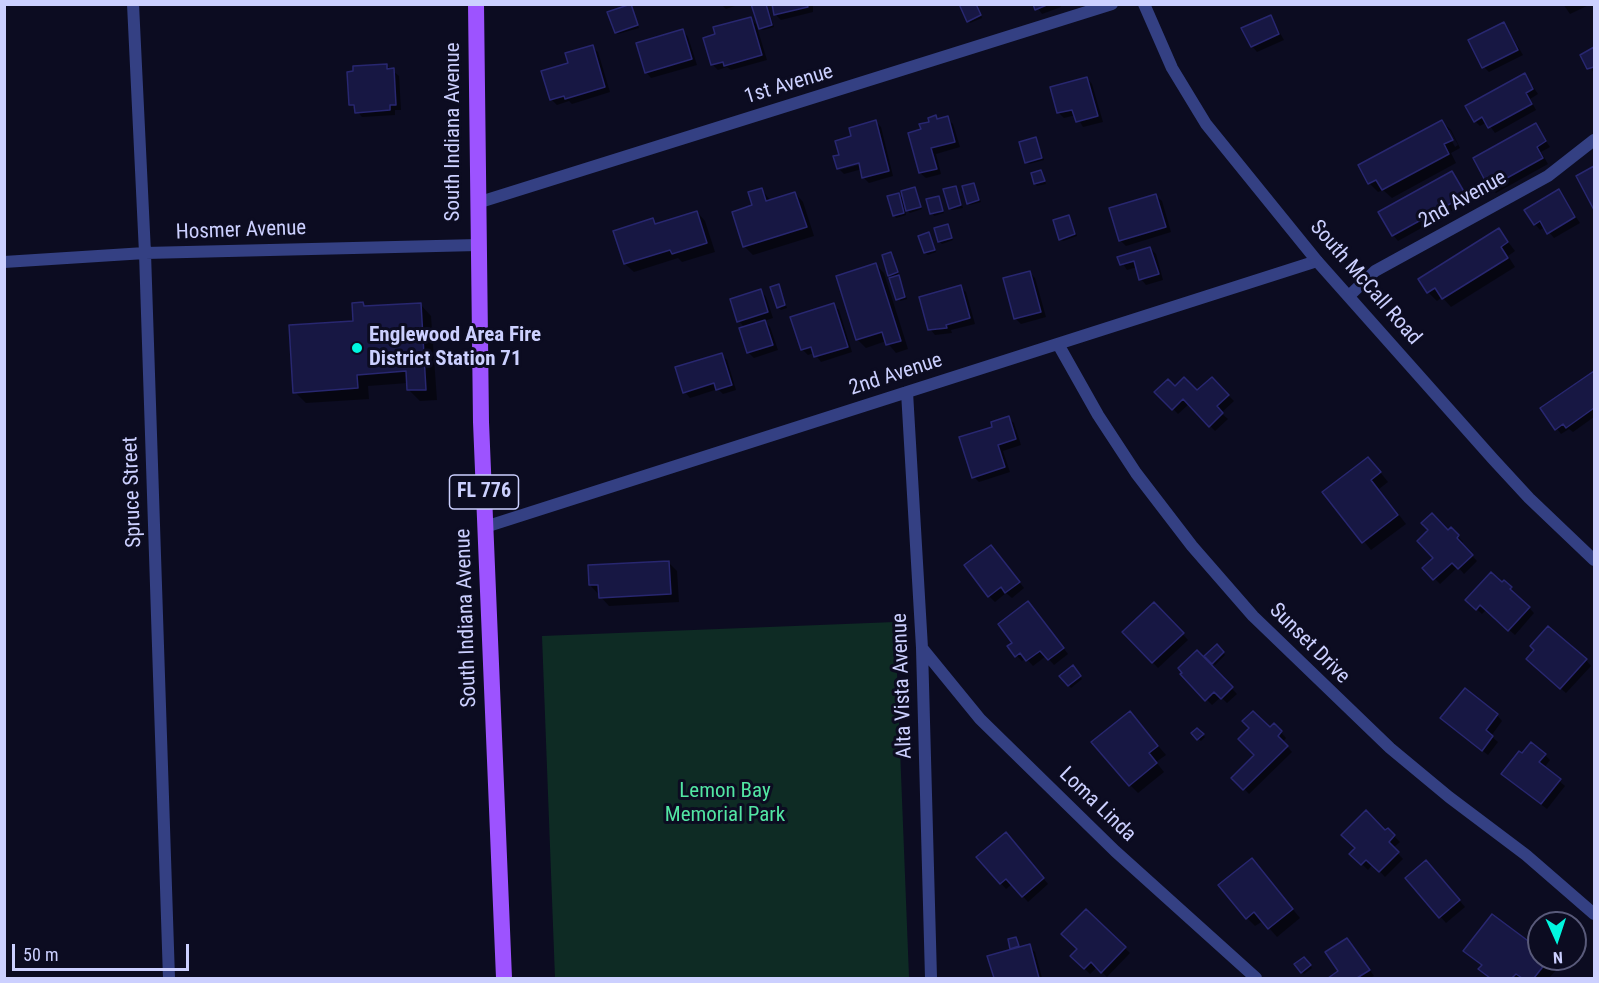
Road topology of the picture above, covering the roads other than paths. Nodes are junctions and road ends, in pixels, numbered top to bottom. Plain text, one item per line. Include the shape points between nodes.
1 (133, 4) edge
2 (476, 4) edge
3 (1112, 4) edge
4 (1144, 4) edge
5 (1594, 140) edge
6 (477, 203) junction
7 (478, 245) junction
8 (145, 253) junction
9 (1317, 261) junction
10 (4, 262) edge
11 (1350, 295) junction
12 (1058, 344) junction
13 (907, 392) junction
14 (485, 527) junction
15 (1594, 560) edge
16 (922, 648) junction
17 (1594, 914) edge
18 (169, 978) edge
19 (504, 978) edge
20 (931, 978) edge
21 (1256, 978) edge

1 - 8 street, Spruce Street
2 - 6 main road, South Indiana Avenue / FL 776
3 - 6 street, 1st Avenue
4 - 9 street, South McCall Road via 1172,68 1206,124
5 - 11 street, 2nd Avenue via 1548,176 1375,271
6 - 7 main road, South Indiana Avenue / FL 776
7 - 8 street, Hosmer Avenue
7 - 14 main road, South Indiana Avenue / FL 776
8 - 10 street, Hosmer Avenue
8 - 18 street, Spruce Street
9 - 11 street, South McCall Road
9 - 12 street, 2nd Avenue
11 - 15 street, South McCall Road via 1529,498
12 - 13 street, 2nd Avenue
12 - 17 street, Sunset Drive via 1136,473 1252,616 1390,748
13 - 14 street, 2nd Avenue
13 - 16 street, Alta Vista Avenue
14 - 19 main road, South Indiana Avenue / FL 776
16 - 20 street, Alta Vista Avenue
16 - 21 street, Loma Linda via 980,719 1115,851

